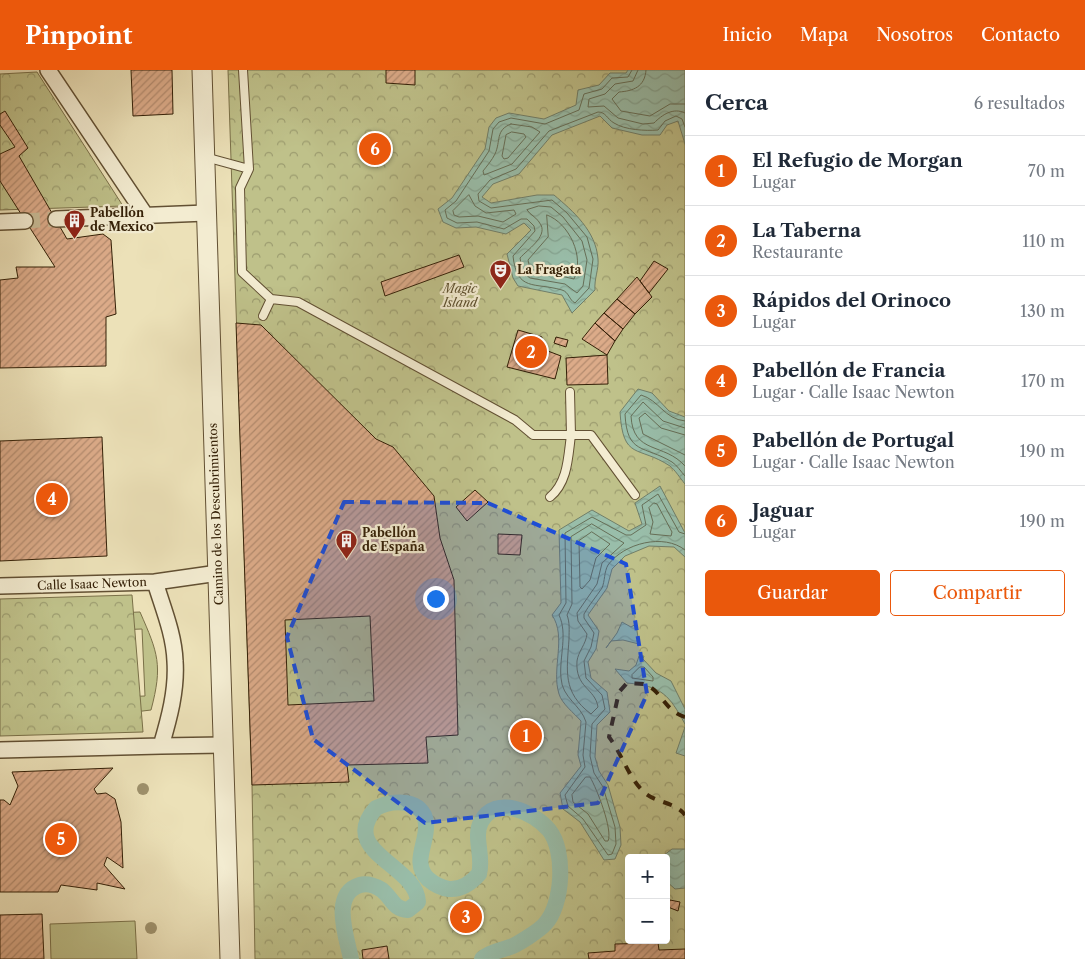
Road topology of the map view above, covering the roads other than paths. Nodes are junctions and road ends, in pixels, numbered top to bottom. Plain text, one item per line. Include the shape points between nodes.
1 (48, 70) edge
2 (202, 70) edge
3 (243, 70) edge
4 (205, 157) junction
5 (249, 169) junction
6 (206, 213) junction
7 (146, 216) junction
8 (56, 219) tunnel mouth
9 (25, 221) tunnel mouth
10 (0, 222) edge
11 (271, 299) junction
12 (262, 316) dead end
13 (570, 392) dead end
14 (570, 435) junction
15 (635, 495) dead end
16 (550, 497) dead end
17 (218, 573) junction
18 (155, 582) junction
19 (0, 586) edge
20 (223, 745) junction
21 (161, 746) junction
22 (0, 750) edge
23 (230, 959) edge

1 - 7 street
2 - 4 street, Camino de los Descubrimientos
3 - 5 lane
4 - 5 lane
4 - 6 street, Camino de los Descubrimientos
5 - 11 lane via 240,188 242,272
6 - 7 street
6 - 17 street, Camino de los Descubrimientos
7 - 8 street
9 - 10 street
11 - 12 lane
11 - 14 lane via 298,302 515,420 533,435
13 - 14 lane
14 - 15 lane via 591,435
14 - 16 lane via 566,472 558,490
17 - 18 street
17 - 20 street, Camino de los Descubrimientos
18 - 19 street, Calle Isaac Newton
18 - 21 street, Calle Isaac Newton via 169,625 175,662 172,710
20 - 21 street
20 - 23 street, Camino de los Descubrimientos
21 - 22 street

